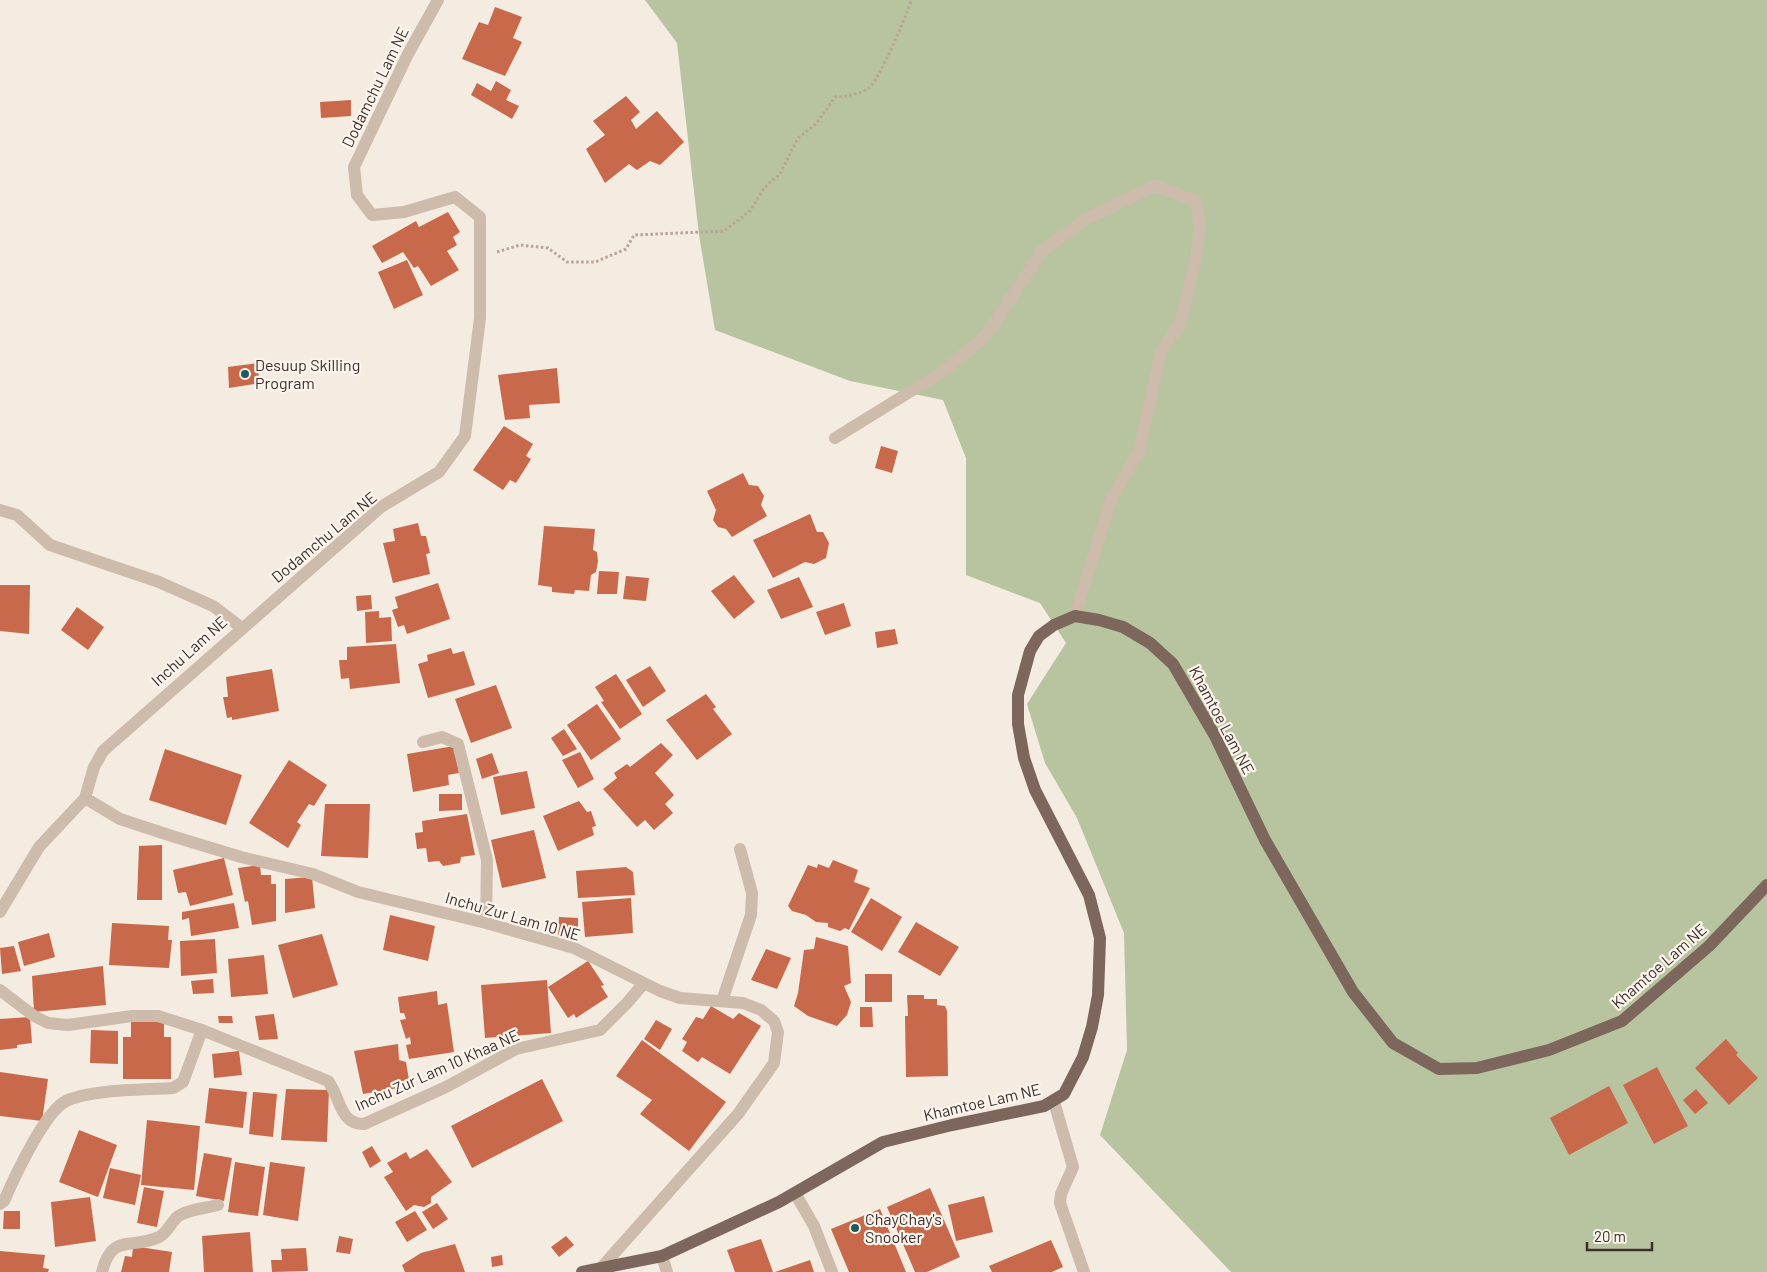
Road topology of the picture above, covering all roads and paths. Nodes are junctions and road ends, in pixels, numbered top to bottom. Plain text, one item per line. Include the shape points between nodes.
1 (438, 0) edge
2 (911, 0) edge
3 (480, 257) junction
4 (835, 438) dead end
5 (0, 510) edge
6 (1075, 616) junction
7 (242, 628) junction
8 (423, 742) dead end
9 (85, 798) junction
10 (740, 849) dead end
11 (1767, 885) edge
12 (0, 912) edge
13 (486, 923) junction
14 (644, 983) junction
15 (0, 990) edge
16 (722, 1001) junction
17 (202, 1030) junction
18 (1054, 1102) junction
19 (795, 1193) junction
20 (0, 1204) edge
21 (218, 1205) dead end
22 (662, 1256) junction
23 (601, 1268) junction
24 (102, 1272) edge
25 (582, 1272) edge
26 (668, 1272) edge
27 (832, 1272) edge
28 (1084, 1272) edge

1 - 3 street, Dodamchu Lam NE via 408,54 354,167 357,195 372,215 404,212 455,197 480,217
2 - 3 path via 908,15 871,87 853,96 835,97 816,124 798,138 780,174 764,188 750,211 724,230 634,235 626,249 596,262 567,262 548,248 520,245
3 - 7 street, Dodamchu Lam NE via 480,318 465,436 439,472 381,507
4 - 6 street via 942,372 986,336 1042,251 1086,220 1155,186 1196,201 1200,226 1196,258 1180,324 1162,351 1138,452 1111,499
5 - 7 street, Inchu Lam NE via 17,515 50,545 159,582 213,606
6 - 11 main road, Khamtoe Lam NE via 1123,627 1150,643 1173,664 1215,736 1265,840 1353,992 1392,1043 1439,1069 1477,1068 1548,1050 1622,1022 1709,946
6 - 18 main road, Khamtoe Lam NE via 1039,636 1030,651 1018,696 1018,724 1026,766 1089,895 1100,938 1098,995 1092,1027 1074,1076 1064,1094
7 - 9 street, Inchu Lam NE via 103,751 94,767
8 - 13 street via 442,737 458,744 487,860
9 - 12 street, Inchu Lam NE via 39,846
9 - 13 street, Inchu Zur Lam 10 NE via 120,819 175,837 313,874 358,892
10 - 16 street via 752,893 750,915
13 - 14 street, Inchu Zur Lam 10 NE via 574,948
14 - 16 street, Inchu Zur Lam 10 NE via 680,998
14 - 17 street, Inchu Zur Lam 10 Khaa NE via 628,1004 600,1030 516,1049 446,1087 364,1124 354,1124 346,1118 328,1081
15 - 17 street, Inchu Zur Lam 10 Khaa NE via 48,1023 68,1025 132,1016 158,1016
16 - 23 street, Inchu Zur Lam 10 NE via 743,1003 761,1010 774,1021 778,1046 774,1063 738,1114
17 - 20 street via 183,1082 173,1088 81,1095 64,1101 49,1115
18 - 19 main road, Khamtoe Lam NE via 883,1142
18 - 28 street via 1073,1167 1060,1203
19 - 22 main road, Khamtoe Lam NE
19 - 27 street via 814,1226
21 - 24 street via 179,1215 162,1236 150,1241 119,1244 109,1254
22 - 23 main road, Khamtoe Lam NE
22 - 26 street
23 - 25 main road, Khamtoe Lam NE

